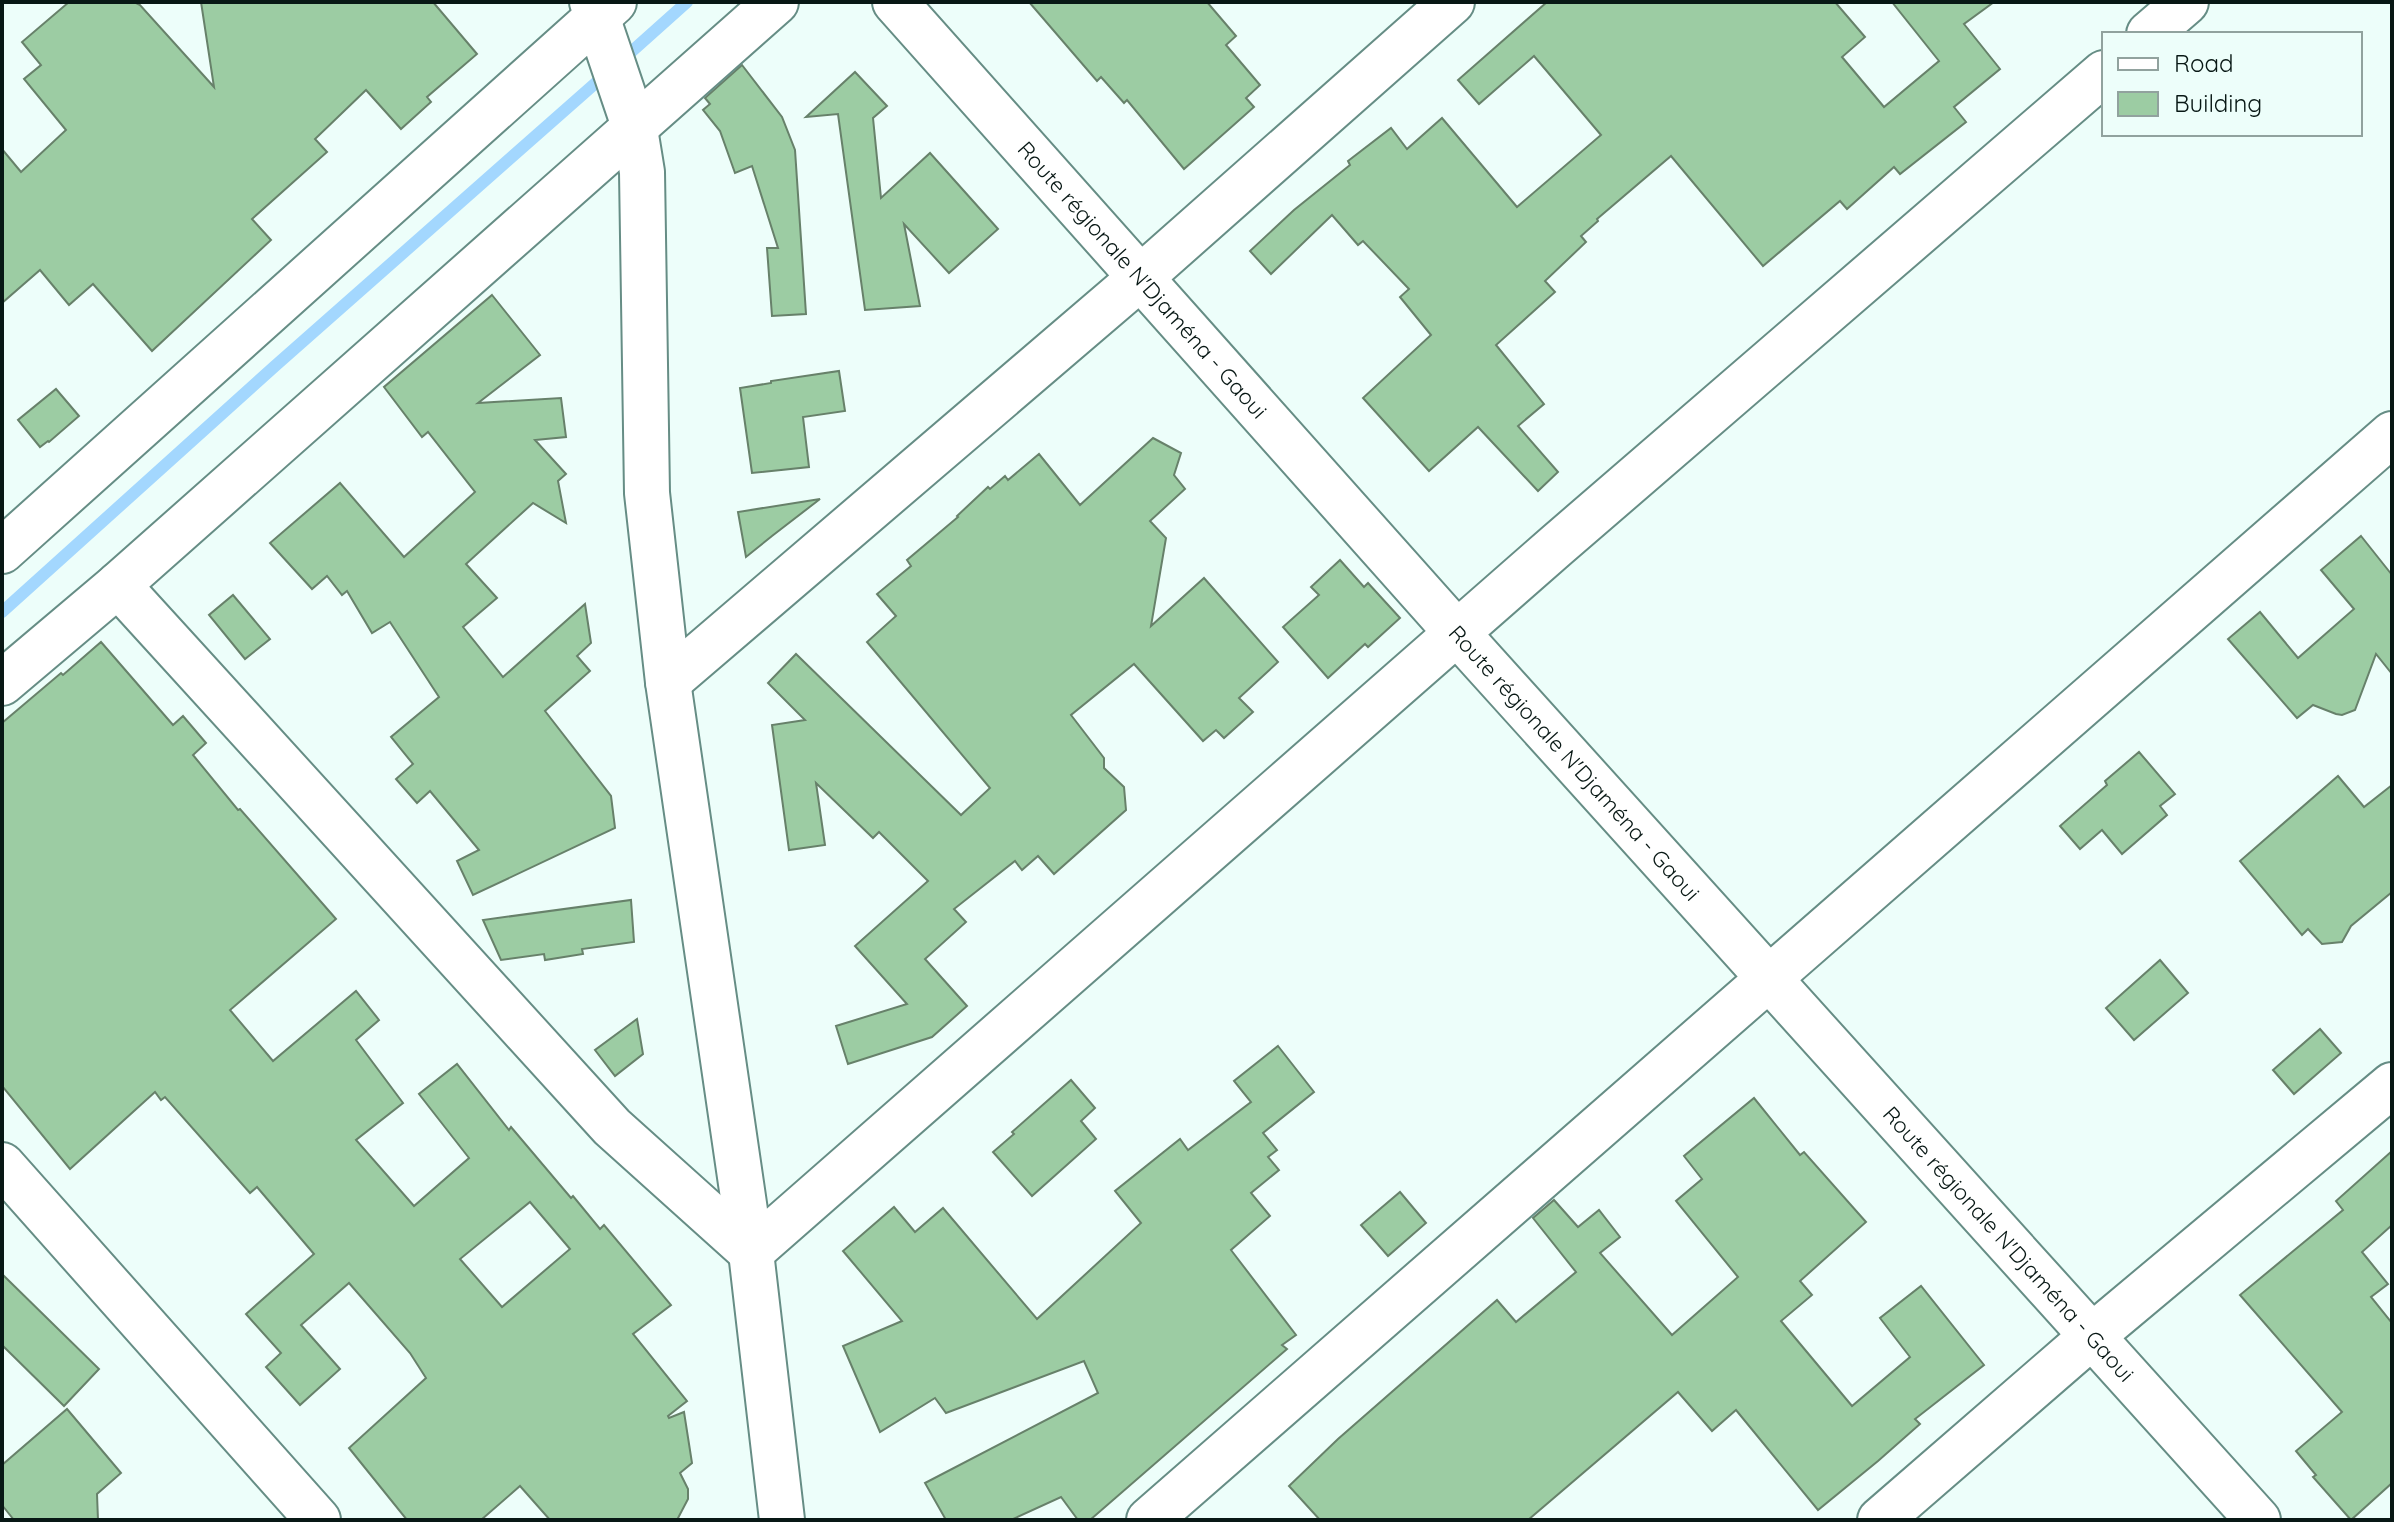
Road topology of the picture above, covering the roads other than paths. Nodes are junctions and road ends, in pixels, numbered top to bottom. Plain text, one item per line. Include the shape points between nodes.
1 (776, 2) edge
2 (895, 2) edge
3 (1452, 2) edge
4 (2186, 2) edge
5 (601, 15) edge
6 (2151, 32) edge
7 (2102, 75) edge
8 (630, 117) junction
9 (1140, 278) junction
10 (2392, 434) edge
11 (2, 551) edge
12 (118, 585) junction
13 (1458, 634) junction
14 (668, 682) junction
15 (2, 683) edge
16 (1769, 979) junction
17 (2392, 1085) edge
18 (2, 1165) edge
19 (751, 1252) junction
20 (2091, 1337) junction
21 (318, 1520) edge
22 (782, 1520) edge
23 (1149, 1520) edge
24 (1880, 1520) edge
25 (2258, 1520) edge

1 - 8 street
2 - 9 street, Route régionale N'Djaména - Gaoui
3 - 9 street
4 - 6 street
5 - 8 street
5 - 11 street
7 - 13 street
8 - 12 street
8 - 14 street via 642,172 647,493
9 - 13 street, Route régionale N'Djaména - Gaoui
9 - 14 street
10 - 16 street
12 - 15 street
12 - 19 street via 612,1127
13 - 16 street, Route régionale N'Djaména - Gaoui
13 - 19 street
14 - 19 street
16 - 20 street, Route régionale N'Djaména - Gaoui
16 - 23 street
17 - 20 street
18 - 21 street
19 - 22 street
20 - 24 street
20 - 25 street, Route régionale N'Djaména - Gaoui

